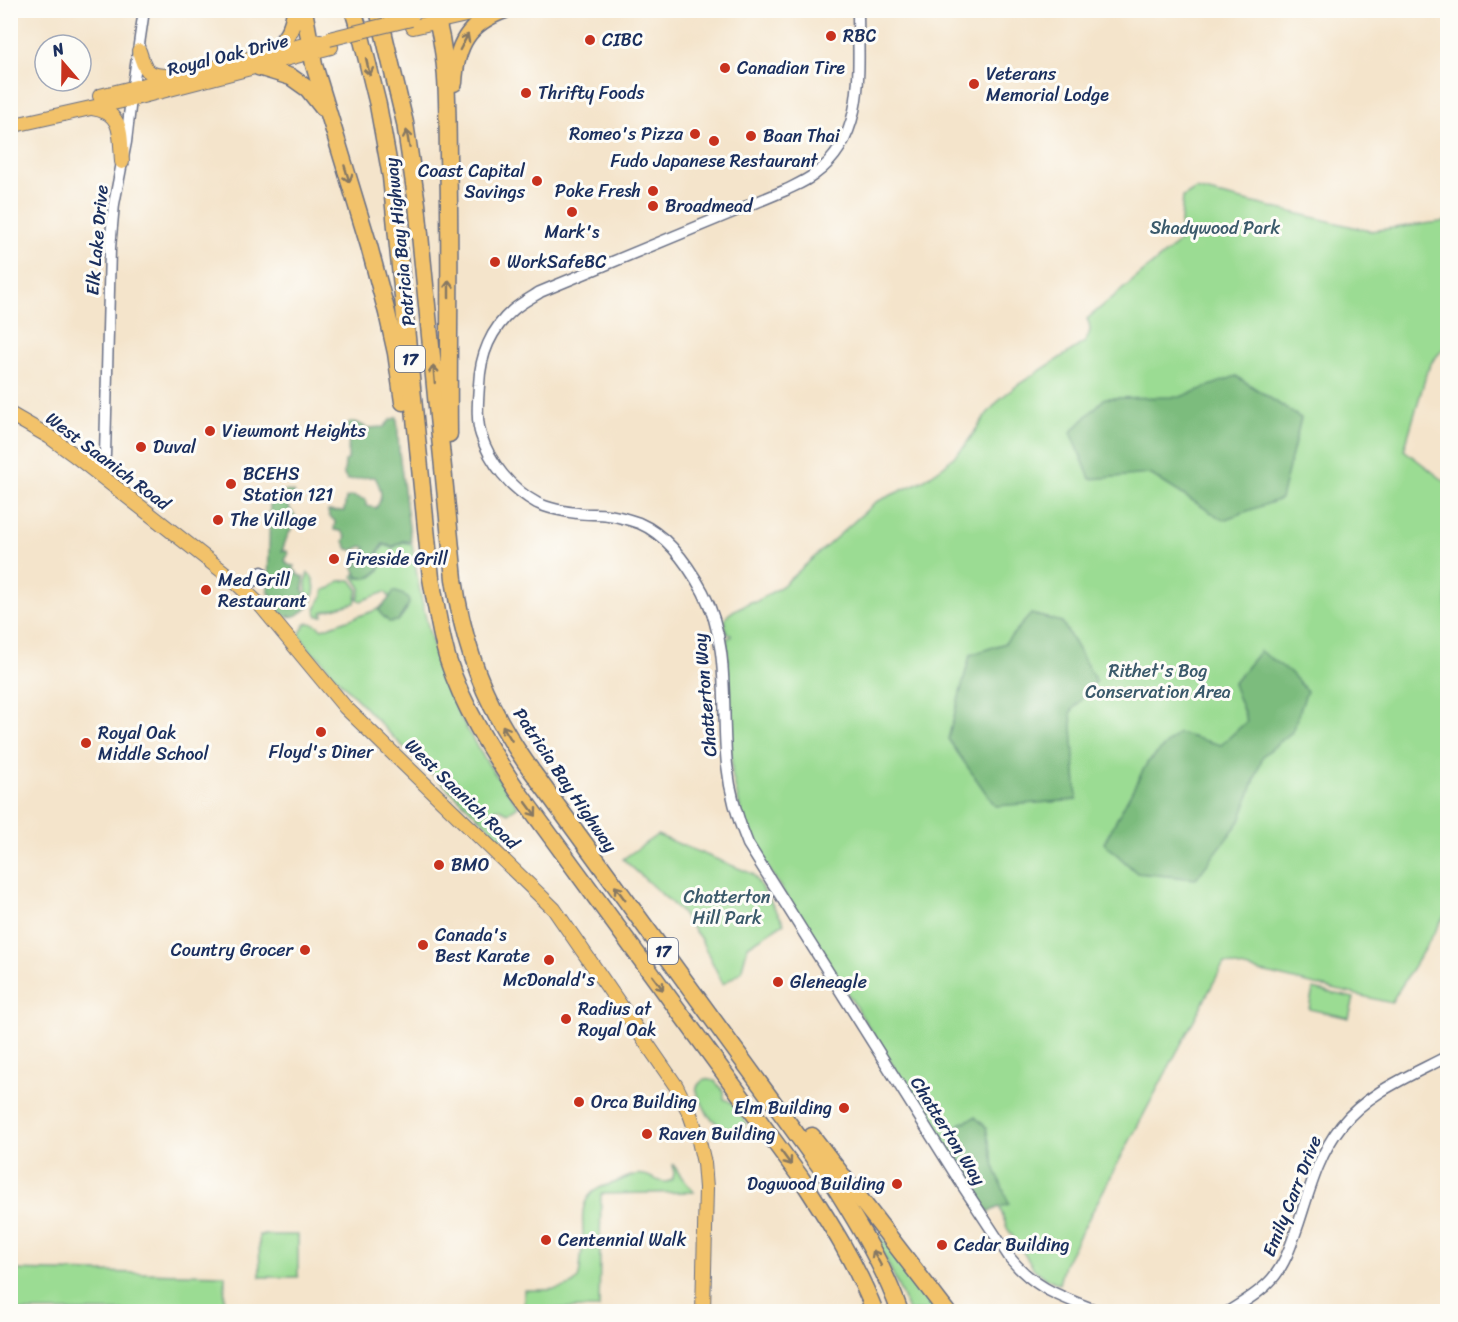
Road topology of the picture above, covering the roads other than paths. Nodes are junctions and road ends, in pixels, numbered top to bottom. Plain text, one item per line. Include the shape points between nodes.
1 (144, 10) edge
2 (295, 10) edge
3 (304, 10) edge
4 (353, 10) edge
5 (378, 10) edge
6 (488, 10) edge
7 (505, 10) edge
8 (858, 10) edge
9 (439, 14) edge
10 (310, 48) junction
11 (139, 51) junction
12 (271, 53) junction
13 (258, 67) junction
14 (182, 76) junction
15 (132, 93) junction
16 (90, 108) junction
17 (10, 118) edge
18 (331, 118) junction
19 (10, 126) edge
20 (122, 162) junction
21 (450, 204) junction
22 (10, 414) edge
23 (97, 473) junction
24 (262, 572) dead end
25 (454, 579) junction
26 (238, 584) junction
27 (467, 706) junction
28 (639, 918) junction
29 (1448, 1056) edge
30 (801, 1178) junction
31 (703, 1311) edge
32 (865, 1311) edge
33 (876, 1311) edge
34 (900, 1311) edge
35 (947, 1311) edge
36 (1100, 1311) edge
37 (1228, 1311) edge

1 - 11 street, Elk Lake Drive
2 - 12 highway via 290,32
3 - 10 highway
4 -> 27 highway, Patricia Bay Highway / 17 via 378,105 391,177 431,578 448,660
25 -> 5 highway, Patricia Bay Highway / 17 via 416,194 405,123
6 - 9 main road, Royal Oak Drive
21 -> 7 highway via 458,52 473,28
8 - 36 street, Chatterton Way via 854,117 846,139 826,165 786,190 540,292 515,308 498,325 479,370 480,434 492,461 522,493 539,504 638,523 654,531 692,574 717,628 730,786 748,844 1010,1258 1041,1287
9 - 10 main road, Royal Oak Drive
9 - 21 highway via 448,101
10 - 12 main road, Royal Oak Drive
10 - 13 main road, Royal Oak Drive
10 - 18 highway
11 - 14 main road via 148,72 155,76
11 - 15 street, Elk Lake Drive
12 - 14 main road, Royal Oak Drive
13 - 15 main road, Royal Oak Drive
13 - 18 highway via 291,77 308,89
14 - 15 main road, Royal Oak Drive
15 - 16 main road, Royal Oak Drive
15 - 17 main road, Royal Oak Drive
15 - 20 street, Elk Lake Drive
16 - 19 main road, Royal Oak Drive
16 - 20 main road via 114,117 120,131
18 -> 27 highway via 396,353 421,557 435,634 454,690
20 - 23 street, Elk Lake Drive via 110,248 105,455
25 -> 21 highway via 449,460
22 - 23 main road, West Saanich Road via 50,437
23 - 26 main road, West Saanich Road
24 - 26 street via 253,582
28 -> 25 highway, Patricia Bay Highway / 17 via 500,722 468,644
26 - 31 main road, West Saanich Road via 345,706 554,909 676,1086 690,1114 703,1159
27 -> 30 highway, Patricia Bay Highway / 17 via 517,790
34 -> 28 highway, Patricia Bay Highway / 17 via 868,1240 835,1187
28 - 35 highway via 655,931
29 - 37 street, Emily Carr Drive via 1375,1095 1345,1121 1322,1156 1283,1263 1255,1295
30 - 32 highway via 810,1202 843,1258
30 - 33 highway, Patricia Bay Highway / 17 via 850,1256

